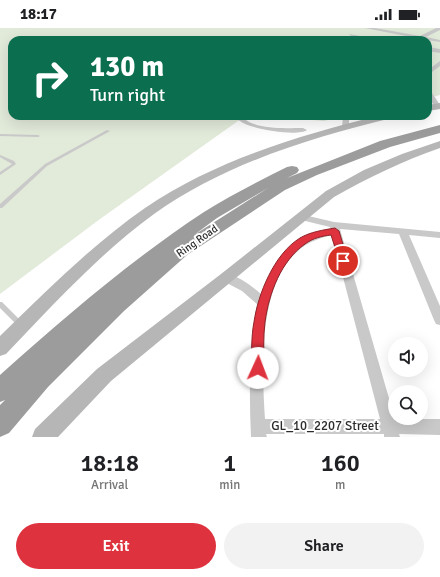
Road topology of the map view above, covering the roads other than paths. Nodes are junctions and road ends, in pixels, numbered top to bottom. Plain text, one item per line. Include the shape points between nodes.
1 (367, 28) edge
2 (395, 28) edge
3 (425, 28) edge
4 (437, 29) edge
5 (351, 35) dead end
6 (400, 35) junction
7 (356, 36) edge
8 (405, 36) edge
9 (424, 36) edge
10 (440, 63) edge
11 (432, 70) edge
12 (432, 101) edge
13 (436, 111) edge
14 (242, 120) edge
15 (360, 120) edge
16 (416, 120) edge
17 (346, 122) edge
18 (440, 129) edge
19 (304, 130) dead end
20 (108, 131) dead end
21 (0, 135) edge
22 (38, 136) dead end
23 (440, 144) edge
24 (0, 156) edge
25 (0, 174) edge
26 (0, 207) edge
27 (300, 217) junction
28 (334, 228) junction
29 (403, 233) junction
30 (440, 235) edge
31 (227, 278) junction
32 (263, 303) junction
33 (0, 304) edge
34 (440, 320) edge
35 (21, 326) junction
36 (0, 348) edge
37 (0, 391) edge
38 (0, 424) edge
39 (440, 427) edge
40 (259, 431) edge
41 (391, 431) edge
42 (43, 437) edge

1 - 6 street
2 - 6 street via 405,30
3 - 4 street
4 - 9 street
5 - 7 street
6 - 8 street
10 - 11 street
12 - 13 street
14 - 19 street via 248,124 276,130
15 - 17 main road
16 - 37 highway, Ring Road via 304,164 246,193 194,226 118,282 76,318
17 - 35 main road via 234,164 170,198 96,254
18 - 38 highway, Ring Road via 385,144 280,187 181,251 117,305 40,379
20 - 26 lane via 46,165
21 - 22 lane
23 - 27 main road via 368,173 330,194
24 - 25 lane via 14,164
27 - 28 street
27 - 31 main road
28 - 29 street
28 - 32 street via 302,241 292,249 275,272
28 - 41 street
29 - 30 street
29 - 34 street
31 - 32 street via 246,288
31 - 42 main road via 104,375
32 - 40 street via 259,323 256,398
33 - 35 lane
35 - 36 main road
39 - 41 street, GL_10_2207 Street
40 - 41 street, GL_10_2207 Street

